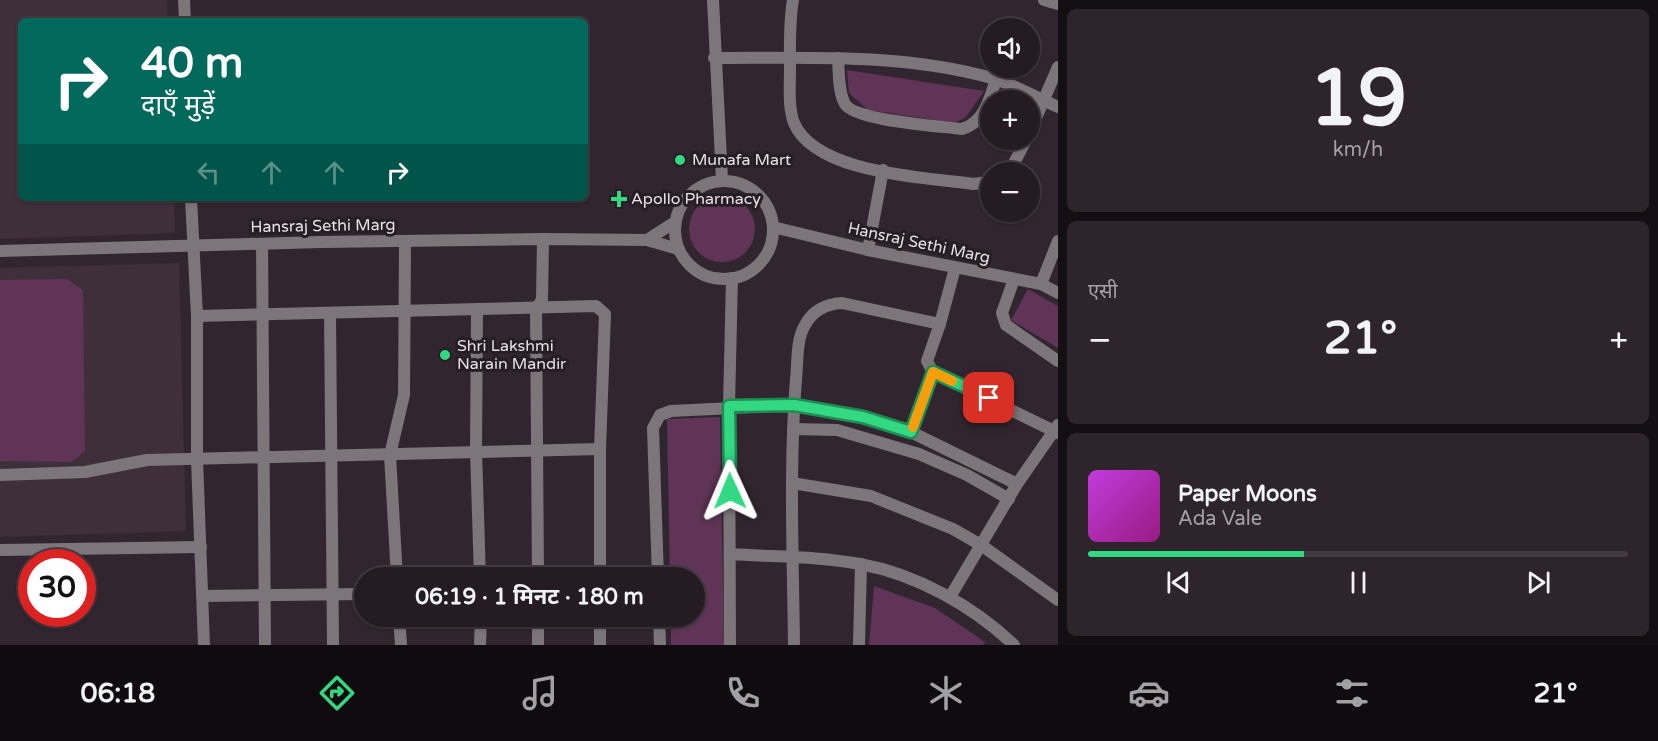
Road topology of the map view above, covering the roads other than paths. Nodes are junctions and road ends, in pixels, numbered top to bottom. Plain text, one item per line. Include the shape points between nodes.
1 (184, 0) edge
2 (713, 0) edge
3 (793, 0) edge
4 (1044, 0) edge
5 (1058, 4) edge
6 (185, 18) edge
7 (714, 58) junction
8 (790, 58) junction
9 (838, 58) junction
10 (1058, 67) edge
11 (996, 80) junction
12 (1045, 101) junction
13 (1058, 107) edge
14 (1040, 111) edge
15 (883, 171) junction
16 (722, 180) junction
17 (980, 183) edge
18 (191, 201) edge
19 (675, 222) junction
20 (773, 227) junction
21 (543, 239) junction
22 (648, 240) junction
23 (405, 241) junction
24 (1058, 242) edge
25 (262, 244) junction
26 (193, 246) junction
27 (678, 249) junction
28 (868, 250) junction
29 (0, 251) edge
30 (955, 268) junction
31 (732, 278) junction
32 (1014, 279) junction
33 (1041, 284) junction
34 (1058, 293) edge
35 (536, 308) junction
36 (477, 309) junction
37 (403, 311) junction
38 (330, 314) junction
39 (262, 315) junction
40 (197, 316) junction
41 (940, 324) junction
42 (1058, 361) edge
43 (933, 372) junction
44 (794, 405) junction
45 (729, 406) junction
46 (794, 429) junction
47 (1057, 429) edge
48 (911, 432) junction
49 (600, 449) junction
50 (537, 450) junction
51 (476, 451) junction
52 (331, 454) junction
53 (390, 455) junction
54 (264, 456) junction
55 (197, 459) junction
56 (0, 475) edge
57 (792, 483) junction
58 (1017, 484) junction
59 (1009, 498) junction
60 (981, 544) junction
61 (201, 547) junction
62 (0, 550) edge
63 (731, 554) junction
64 (793, 558) junction
65 (861, 564) junction
66 (396, 567) edge
67 (480, 567) edge
68 (538, 567) edge
69 (600, 567) edge
70 (658, 567) edge
71 (333, 593) junction
72 (354, 594) edge
73 (265, 595) junction
74 (203, 596) junction
75 (950, 597) junction
76 (1058, 600) edge
77 (400, 627) edge
78 (481, 627) edge
79 (538, 627) edge
80 (600, 627) edge
81 (659, 627) edge
82 (1010, 644) edge
83 (204, 645) edge
84 (265, 645) edge
85 (333, 645) edge
86 (401, 645) edge
87 (480, 645) edge
88 (538, 645) edge
89 (600, 645) edge
90 (660, 645) edge
91 (730, 645) edge
92 (794, 645) edge
93 (859, 645) edge

1 - 6 street
2 - 7 street
3 - 8 street
4 - 5 street
7 - 8 street
7 - 16 street
8 - 9 street
8 - 15 street via 794,123 807,141 822,154 841,162
9 - 11 street via 912,64
9 - 11 street via 841,95 845,105 861,116 962,129 971,126 984,112
10 - 12 street
11 - 12 street
12 - 13 street
12 - 14 street
15 - 17 street
15 - 28 street
16 - 19 street via 691,193
16 - 20 street via 751,189 762,199
18 - 26 street
19 - 22 street
19 - 27 street
20 - 28 street, Hansraj Sethi Marg
20 - 31 street via 772,241 758,266
21 - 22 street, Hansraj Sethi Marg
21 - 23 street, Hansraj Sethi Marg
21 - 35 street via 542,300
22 - 27 street, Hansraj Sethi Marg
23 - 25 street, Hansraj Sethi Marg
23 - 37 street
24 - 33 street
25 - 26 street, Hansraj Sethi Marg
25 - 39 street
26 - 29 street, Hansraj Sethi Marg
26 - 40 street
27 - 31 street via 688,264 702,274
28 - 30 street, Hansraj Sethi Marg
30 - 32 street, Hansraj Sethi Marg
30 - 41 street
31 - 45 street
32 - 33 street, Hansraj Sethi Marg
32 - 42 street via 1002,319 1011,331
33 - 34 street, Hansraj Sethi Marg
35 - 36 street
35 - 49 street via 596,306 605,314
35 - 50 street
36 - 37 street
36 - 51 street
37 - 38 street
37 - 53 street via 404,395
38 - 39 street
38 - 52 street
39 - 40 street
39 - 54 street
40 - 55 street
41 - 43 street via 927,361
41 - 44 street via 842,303 828,304 814,313 799,340
43 - 47 street
43 - 48 street
44 - 45 street
44 - 46 street
44 - 48 street via 863,417
45 - 63 street
45 - 70 street via 671,411 660,415 653,428
46 - 57 street
46 - 59 street via 837,430 920,454
47 - 58 street
48 - 58 street
49 - 50 street
49 - 69 street
50 - 51 street
50 - 68 street
51 - 53 street
51 - 67 street
52 - 53 street
52 - 54 street
52 - 71 street
53 - 66 street
54 - 55 street
54 - 73 street
55 - 56 street via 135,461 85,472
55 - 61 street
57 - 60 street via 871,496
57 - 64 street
58 - 59 street
59 - 60 street
60 - 75 street
60 - 76 street
61 - 62 street
61 - 74 street
63 - 64 street
63 - 91 street
64 - 65 street
64 - 92 street
65 - 75 street
65 - 93 street
71 - 72 street
71 - 73 street
71 - 85 street
73 - 74 street
73 - 84 street
74 - 83 street
75 - 82 street
77 - 86 street
78 - 87 street
79 - 88 street
80 - 89 street
81 - 90 street

